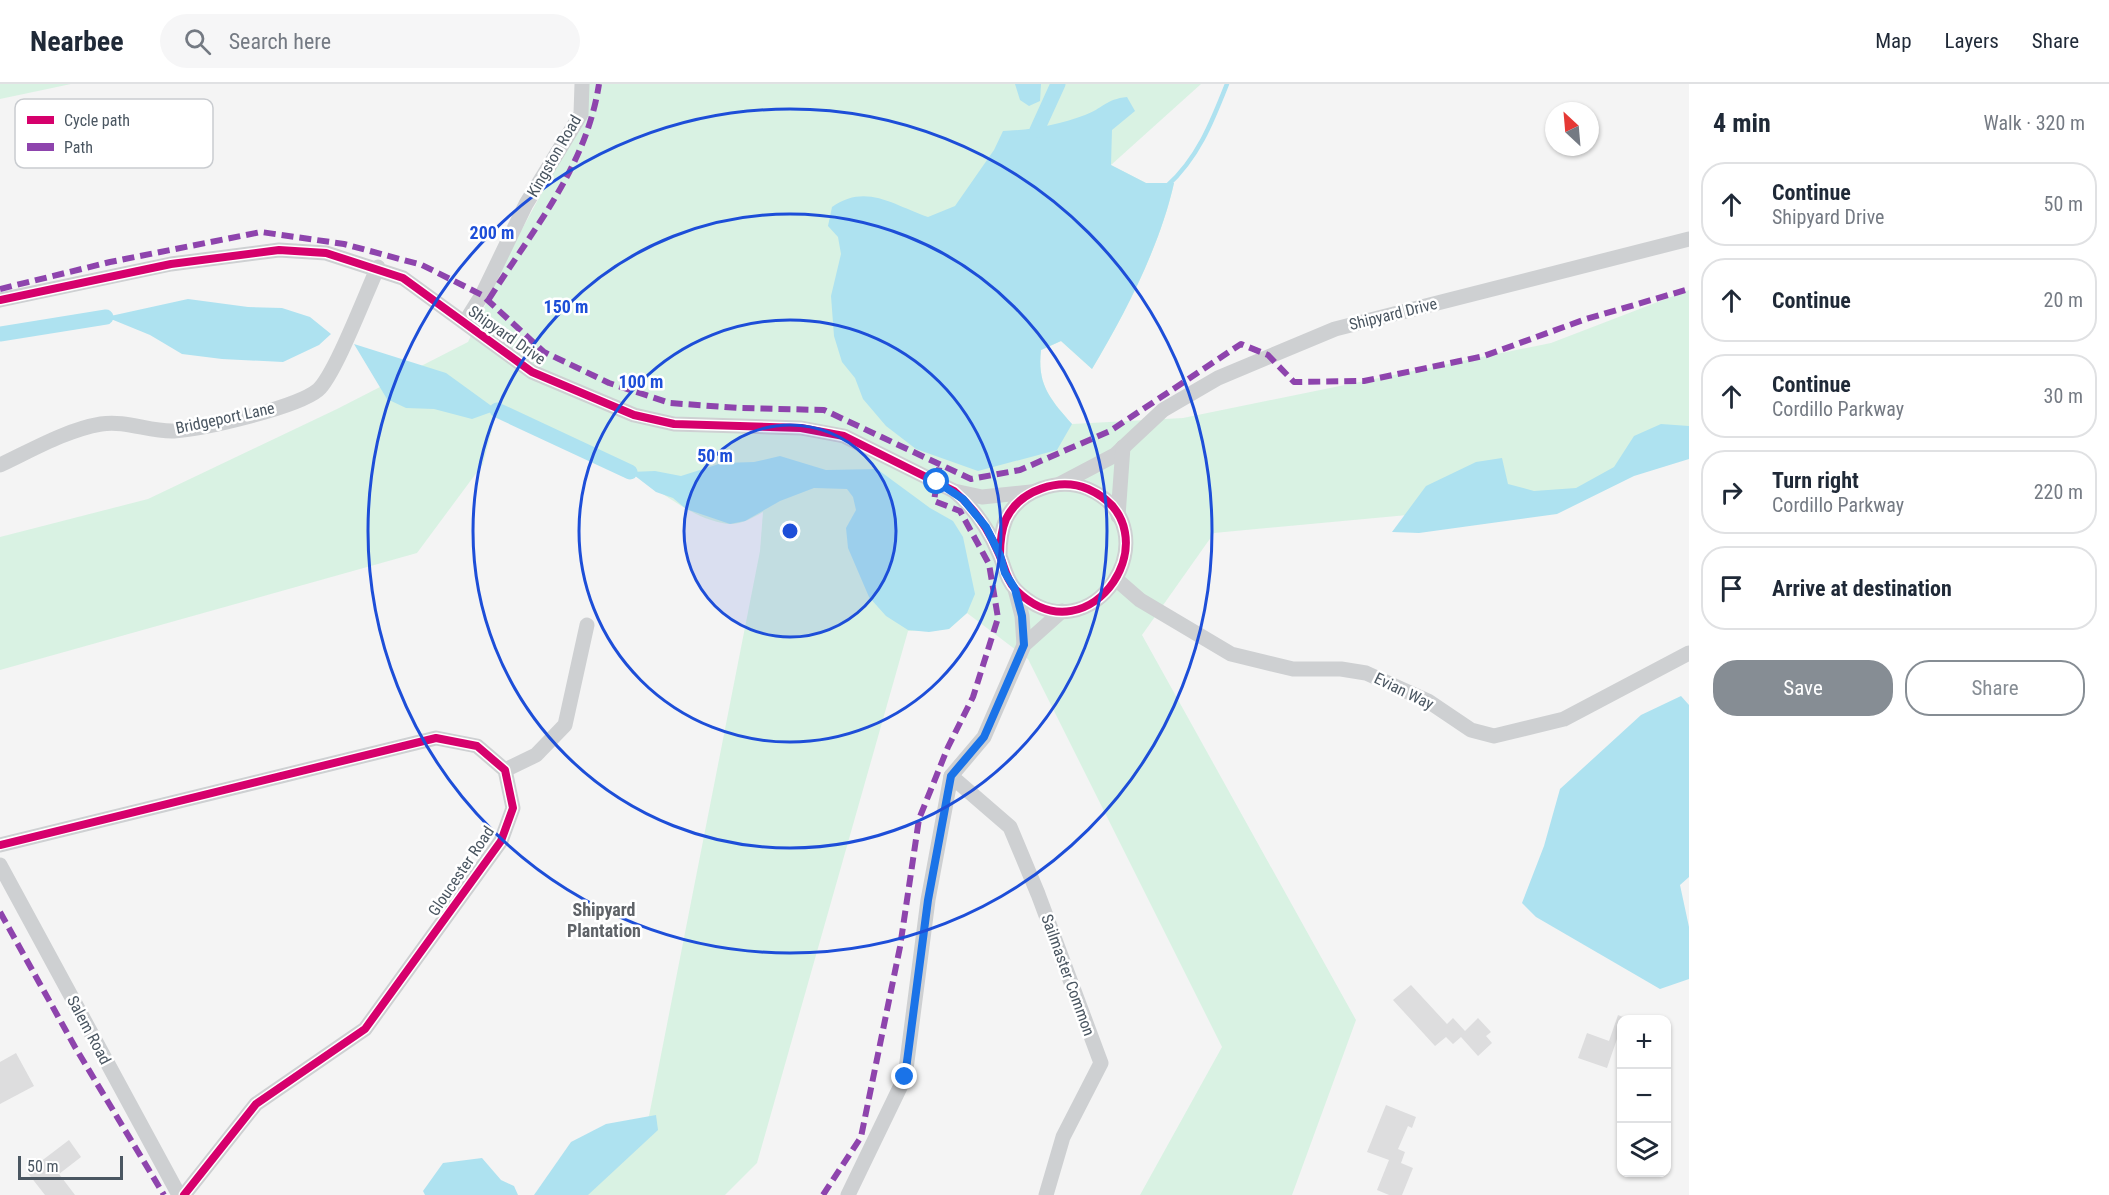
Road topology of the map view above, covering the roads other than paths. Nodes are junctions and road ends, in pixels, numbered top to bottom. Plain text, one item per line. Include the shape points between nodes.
1 (582, 84) edge
2 (1689, 239) edge
3 (378, 267) junction
4 (0, 300) edge
5 (465, 322) junction
6 (1124, 447) junction
7 (0, 465) edge
8 (1059, 485) junction
9 (954, 491) junction
10 (1033, 492) junction
11 (1118, 516) junction
12 (1000, 555) junction
13 (1117, 580) junction
14 (1015, 589) junction
15 (1062, 610) junction
16 (587, 625) dead end
17 (1024, 645) junction
18 (1689, 653) edge
19 (505, 770) junction
20 (951, 776) junction
21 (0, 845) edge
22 (0, 865) edge
23 (179, 1195) edge
24 (184, 1195) edge
25 (848, 1195) edge
26 (1046, 1195) edge

1 - 5 street, Kingston Road via 580,114 526,204
2 - 6 street, Shipyard Drive via 1335,329 1218,378 1163,410
3 - 4 street, Shipyard Drive via 326,253 279,250 171,264
3 - 5 street, Shipyard Drive via 403,278
3 - 7 street, Bridgeport Lane via 342,348 319,389 310,395 230,420 173,431 105,424 87,427
5 - 9 street, Shipyard Drive via 532,372 634,415 674,424 801,428 844,436
6 - 8 street, Shipyard Drive via 1098,466
6 - 11 street
8 - 10 street
8 - 11 street via 1088,489
9 - 10 street, Shipyard Drive via 982,497
9 - 12 street, Shipyard Drive via 986,527
10 - 12 street via 1006,519
11 - 13 street via 1125,537 1125,560
12 - 14 street
13 - 15 street via 1094,602
13 - 18 street, Evian Way via 1148,605 1231,654 1293,669 1366,673 1428,701 1472,730 1494,736 1564,719
14 - 15 street via 1029,601
14 - 17 street
15 - 17 street
16 - 19 street via 565,725 536,755
17 - 20 street via 984,737
19 - 21 street via 477,746 436,738
19 - 24 street, Gloucester Road via 513,808 501,841 365,1029 256,1104
20 - 25 street via 928,900 905,1077
20 - 26 street, Sailmaster Common via 1010,827 1101,1064 1063,1137
22 - 23 street, Salem Road

